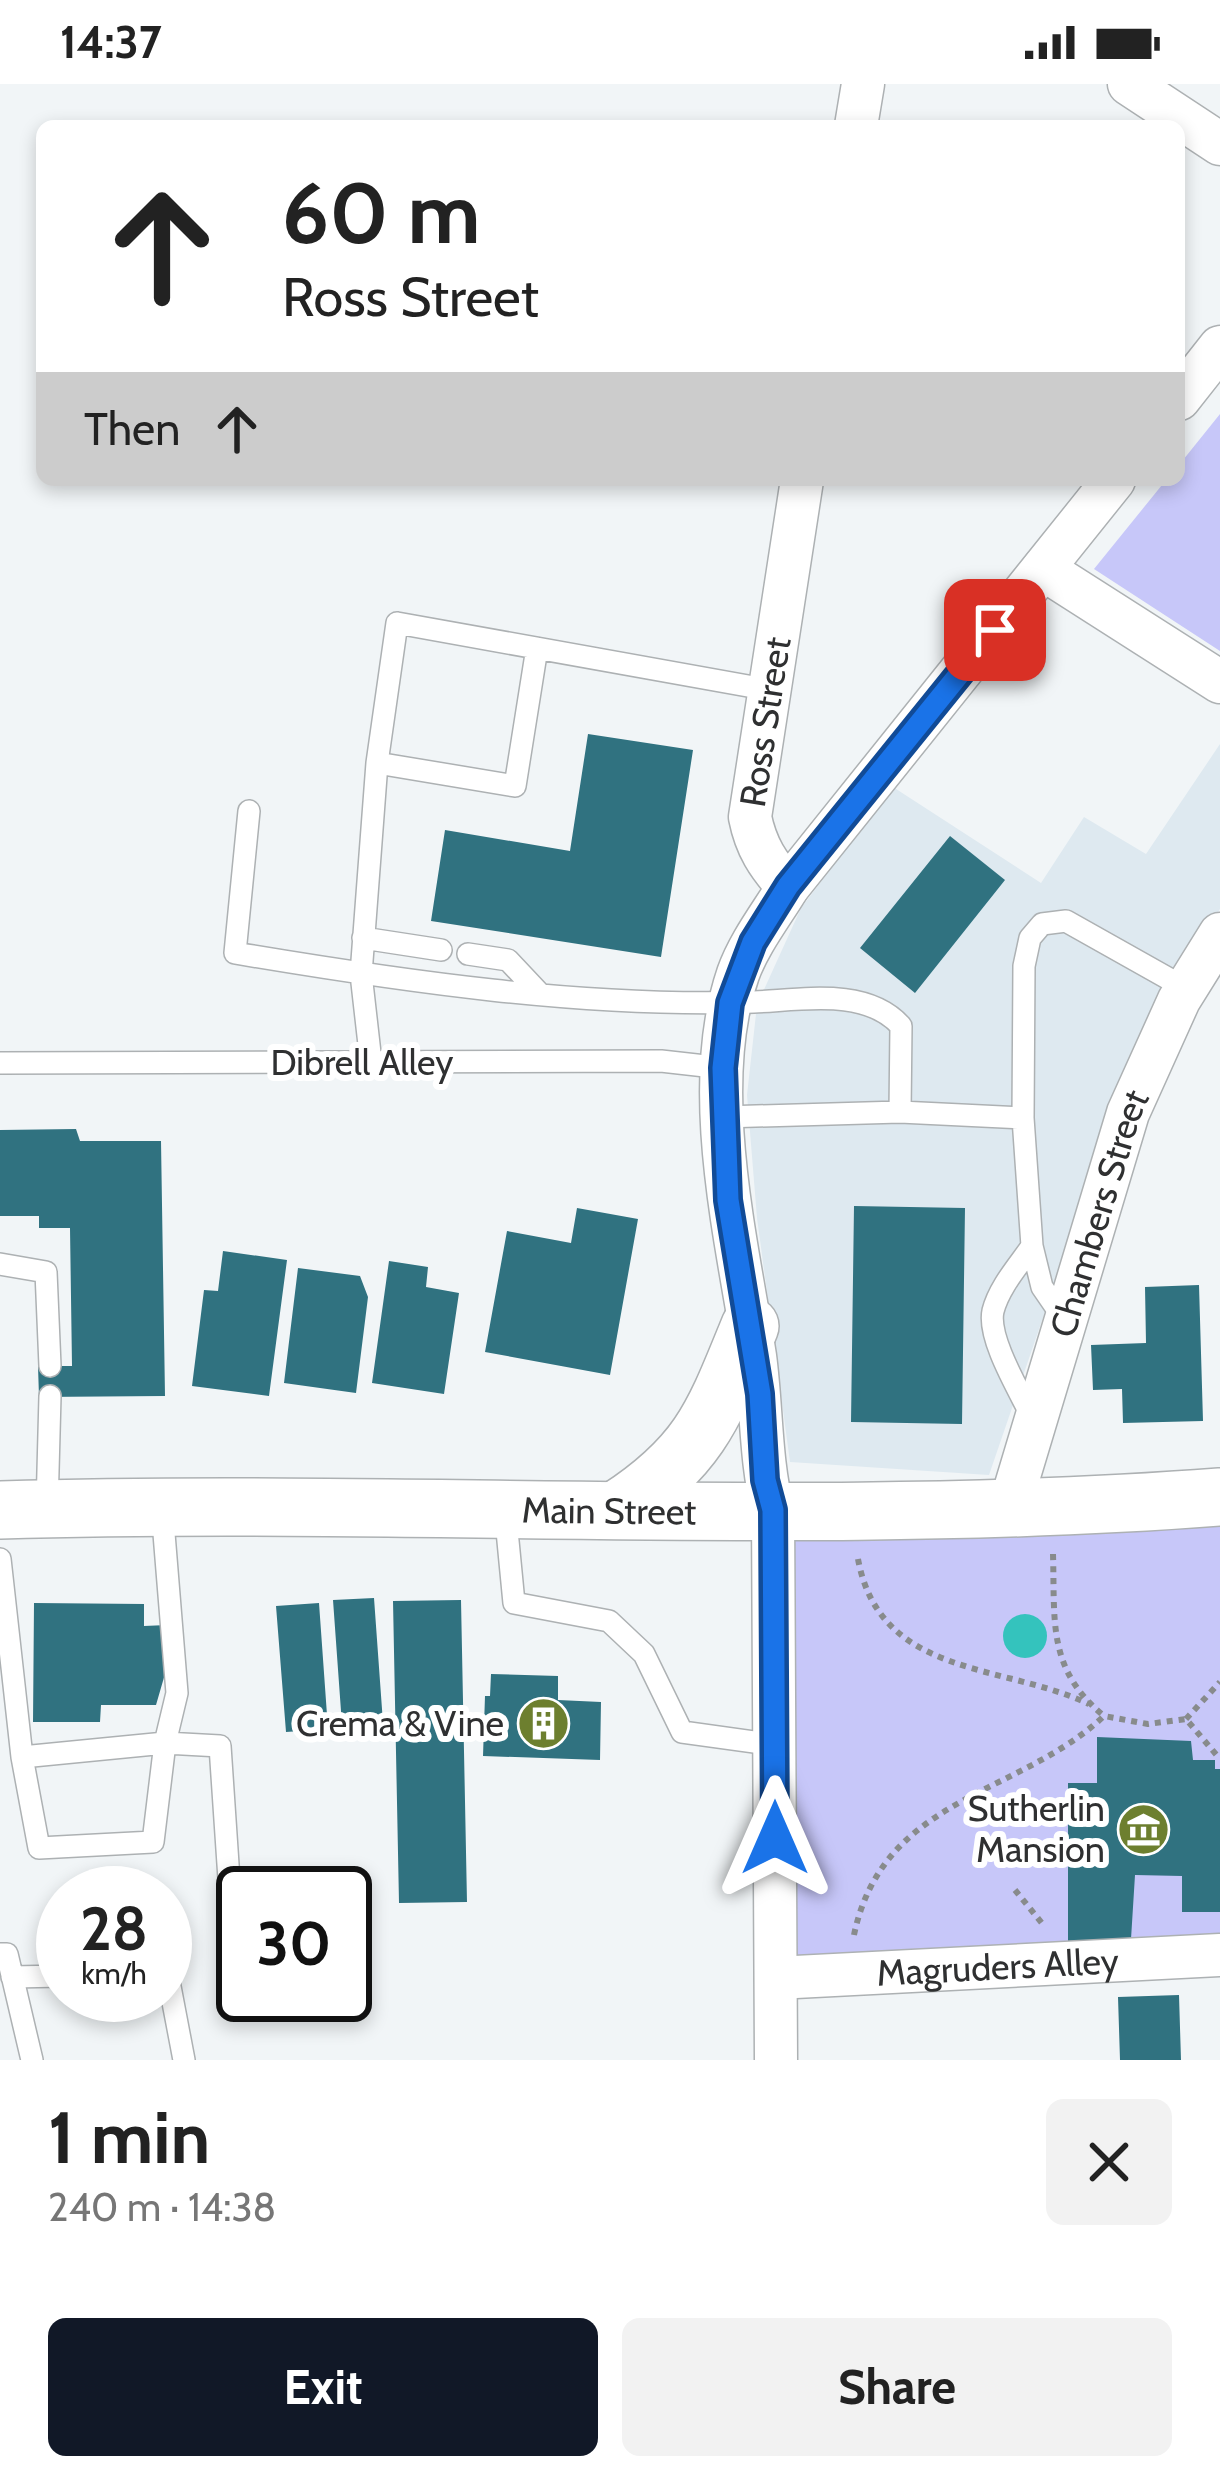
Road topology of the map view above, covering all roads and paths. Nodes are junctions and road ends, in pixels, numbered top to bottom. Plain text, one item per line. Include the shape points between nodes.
1 (863, 84) edge
2 (1129, 84) edge
3 (857, 120) edge
4 (1183, 120) edge
5 (1185, 122) edge
6 (1220, 145) edge
7 (1220, 347) edge
8 (1185, 391) edge
9 (801, 486) edge
10 (1109, 486) edge
11 (1043, 569) junction
12 (537, 648) junction
13 (1220, 682) edge
14 (770, 690) junction
15 (377, 763) junction
16 (250, 811) dead end
17 (788, 886) junction
18 (1220, 934) edge
19 (363, 938) junction
20 (441, 950) dead end
21 (468, 954) dead end
22 (361, 974) junction
23 (1186, 989) junction
24 (540, 994) junction
25 (730, 1003) junction
26 (371, 1062) junction
27 (0, 1063) edge
28 (723, 1068) junction
29 (900, 1112) junction
30 (724, 1117) junction
31 (1023, 1118) junction
32 (1032, 1246) junction
33 (0, 1264) edge
34 (1064, 1319) junction
35 (750, 1326) junction
36 (50, 1366) dead end
37 (50, 1396) dead end
38 (1034, 1422) junction
39 (1220, 1497) edge
40 (23, 1509) edge
41 (162, 1509) junction
42 (505, 1509) junction
43 (1009, 1509) junction
44 (618, 1510) junction
45 (773, 1510) junction
46 (1053, 1553) dead end
47 (0, 1559) edge
48 (859, 1559) dead end
49 (1220, 1682) edge
50 (1089, 1704) junction
51 (1104, 1716) junction
52 (1186, 1719) junction
53 (165, 1743) junction
54 (775, 1745) junction
55 (22, 1757) junction
56 (1220, 1759) edge
57 (228, 1866) edge
58 (0, 1954) edge
59 (1220, 1955) edge
60 (850, 1974) junction
61 (12, 1977) junction
62 (36, 1977) edge
63 (776, 1978) junction
64 (177, 2022) edge
65 (32, 2060) edge
66 (184, 2060) edge
67 (776, 2060) edge

1 - 3 street
2 - 4 street
5 - 6 street
7 - 8 street
9 - 14 street, Ross Street
10 - 11 street
11 - 13 street
11 - 17 street
12 - 14 lane
12 - 15 lane via 515,786
12 - 15 lane via 397,623
14 - 17 street, Ross Street via 750,817 755,843
15 - 19 lane
16 - 22 lane via 236,953
17 - 25 street via 753,942
18 - 23 street, Chambers Street
19 - 20 lane
19 - 22 lane
21 - 24 lane via 508,960
22 - 24 lane
22 - 26 lane
23 - 31 lane via 1066,921 1042,924 1030,938 1024,978
23 - 34 street, Chambers Street via 1128,1113
24 - 25 lane
25 - 28 street
25 - 29 lane via 843,998 888,1012 901,1026
26 - 27 lane, Dibrell Alley
26 - 28 lane, Dibrell Alley
28 - 30 street
29 - 30 lane
29 - 31 lane
30 - 35 street via 728,1200
31 - 32 lane
32 - 34 lane via 1042,1287
32 - 38 lane via 992,1315
33 - 36 lane via 46,1272
34 - 38 street, Chambers Street
35 - 44 main road via 690,1452
35 - 45 street
37 - 40 lane
38 - 43 street, Chambers Street
39 - 43 main road, Main Street
40 - 41 main road, Main Street
41 - 42 main road, Main Street
41 - 53 lane via 177,1693
42 - 44 main road, Main Street
42 - 54 lane via 514,1604 608,1621 644,1654 682,1732
43 - 45 main road, Main Street
44 - 45 main road, Main Street
45 - 54 street
46 - 50 path via 1057,1645 1071,1684
47 - 55 lane
48 - 50 path via 864,1590 900,1635 974,1671
49 - 52 path
50 - 51 path
51 - 52 path via 1148,1724
51 - 60 path via 908,1839 860,1908
52 - 56 path
53 - 55 lane
53 - 55 lane via 152,1842 39,1848
53 - 57 lane via 220,1746
54 - 63 street
58 - 61 lane via 7,1954
59 - 60 street, Magruders Alley
60 - 63 street, Magruders Alley
61 - 62 lane
61 - 65 lane
63 - 67 street
64 - 66 lane

